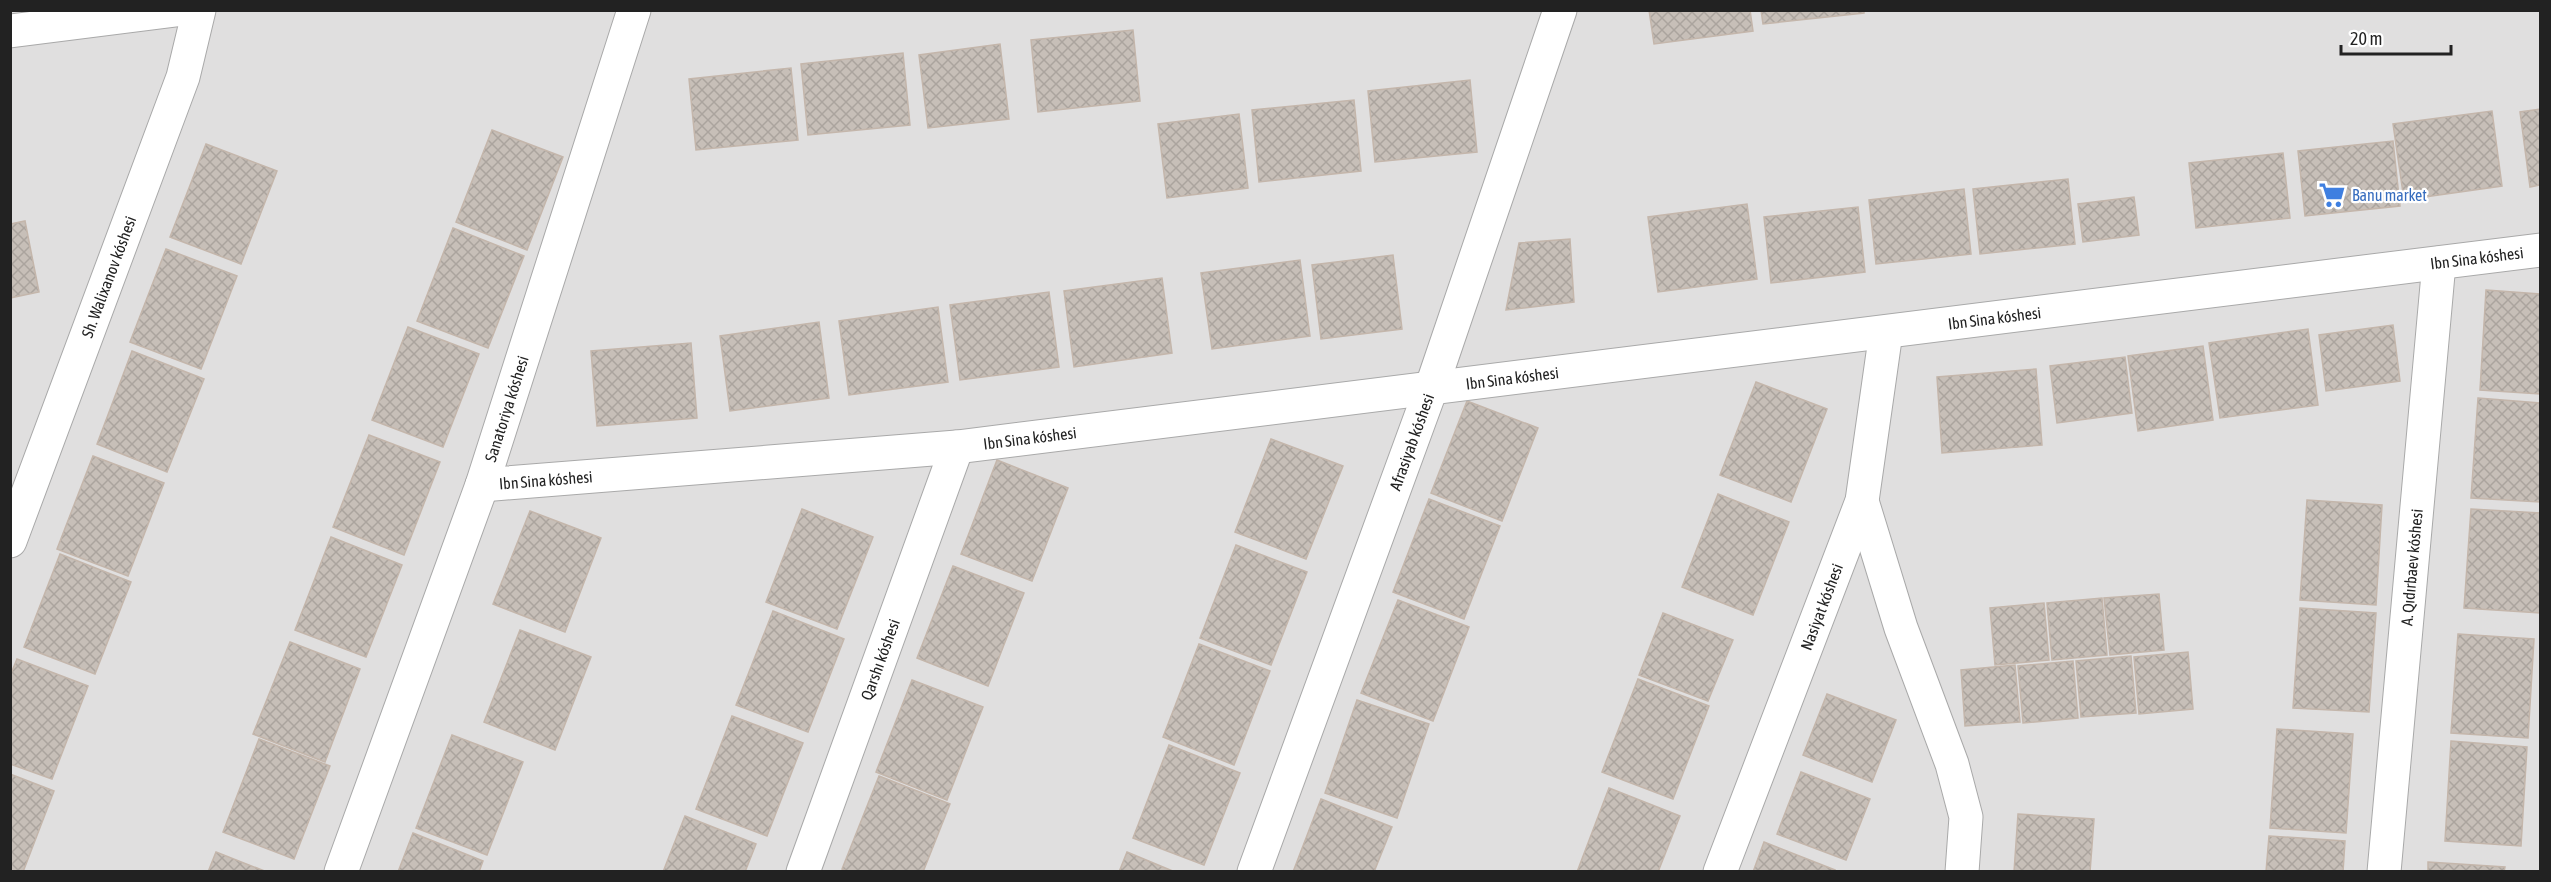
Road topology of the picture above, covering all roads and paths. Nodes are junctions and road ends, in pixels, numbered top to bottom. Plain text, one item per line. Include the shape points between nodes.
1 (176, 10) edge
2 (199, 10) edge
3 (634, 10) edge
4 (1560, 10) edge
5 (28, 24) edge
6 (2541, 250) edge
7 (2439, 263) junction
8 (1886, 332) junction
9 (1432, 386) junction
10 (957, 447) junction
11 (482, 485) junction
12 (1862, 501) junction
13 (10, 541) edge
14 (341, 872) edge
15 (803, 872) edge
16 (1254, 872) edge
17 (1720, 872) edge
18 (1962, 872) edge
19 (2384, 872) edge

1 - 5 street
2 - 13 street, Sh. Walixanov kóshesi via 183,77
3 - 11 street, Sanatoriya kóshesi
4 - 9 street, Afrasiyab kóshesi
6 - 7 street, Ibn Sina kóshesi
7 - 8 street, Ibn Sina kóshesi
7 - 19 street, A. Qıdırbaev kóshesi
8 - 9 street, Ibn Sina kóshesi
8 - 12 street, Nasiyat kóshesi
9 - 10 street, Ibn Sina kóshesi
9 - 16 street, Afrasiyab kóshesi
10 - 11 street, Ibn Sina kóshesi
10 - 15 street, Qarshı kóshesi
11 - 14 street, Sanatoriya kóshesi
12 - 17 street, Nasiyat kóshesi
12 - 18 street via 1901,628 1952,764 1966,816

